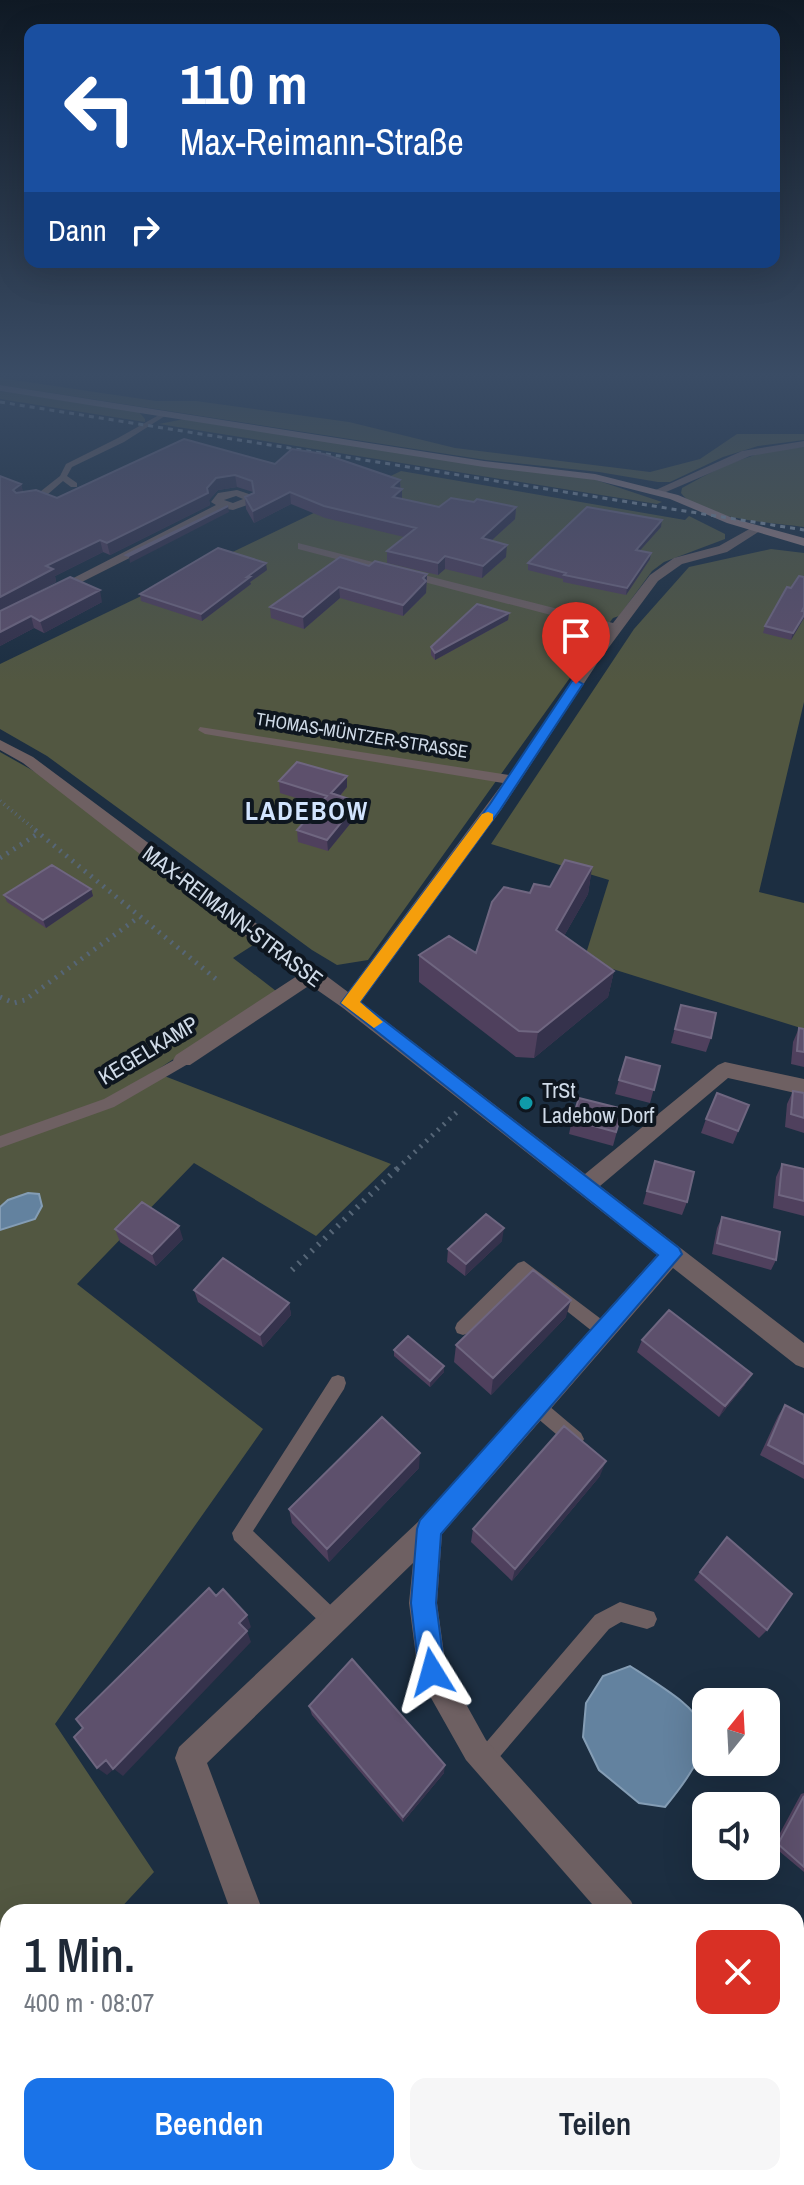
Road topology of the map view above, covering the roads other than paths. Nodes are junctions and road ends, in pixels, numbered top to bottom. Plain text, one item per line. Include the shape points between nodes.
1 (62, 478) edge
2 (64, 478) edge
3 (600, 478) edge
4 (689, 478) edge
5 (74, 485) dead end
6 (655, 493) junction
7 (23, 502) edge
8 (223, 506) edge
9 (754, 532) junction
10 (804, 544) edge
11 (302, 546) dead end
12 (42, 597) edge
13 (616, 628) junction
14 (205, 730) dead end
15 (0, 744) edge
16 (513, 780) junction
17 (310, 976) junction
18 (350, 1003) junction
19 (183, 1060) joint
20 (804, 1087) edge
21 (0, 1142) edge
22 (584, 1187) junction
23 (672, 1254) junction
24 (463, 1328) dead end
25 (603, 1330) junction
26 (804, 1357) edge
27 (338, 1383) dead end
28 (536, 1406) junction
29 (583, 1447) edge
30 (429, 1529) junction
31 (647, 1619) dead end
32 (333, 1621) junction
33 (484, 1760) junction
34 (244, 1904) edge
35 (613, 1904) edge

1 - 7 lane
2 - 5 lane
3 - 6 street
4 - 6 street
6 - 9 street via 688,512
8 - 12 street
9 - 10 street
9 - 13 street via 723,549 678,561 654,578
11 - 13 street
13 - 16 street
14 - 16 street, THOMAS-MÜNTZER-STRASSE
15 - 17 street, MAX-REIMANN-STRASSE
16 - 18 street
17 - 18 street, MAX-REIMANN-STRASSE
17 - 19 street, KEGELKAMP
18 - 22 street, MAX-REIMANN-STRASSE
19 - 21 lane, KEGELKAMP via 109,1103
20 - 22 street via 725,1070
22 - 23 street, MAX-REIMANN-STRASSE
23 - 25 street
23 - 26 street, MAX-REIMANN-STRASSE
24 - 25 lane via 524,1268
25 - 28 street
27 - 32 lane via 241,1533
28 - 29 lane
28 - 30 street
30 - 32 street
30 - 33 street via 423,1603 432,1672
31 - 33 lane via 620,1612 602,1622
32 - 34 street via 190,1758
33 - 35 street

